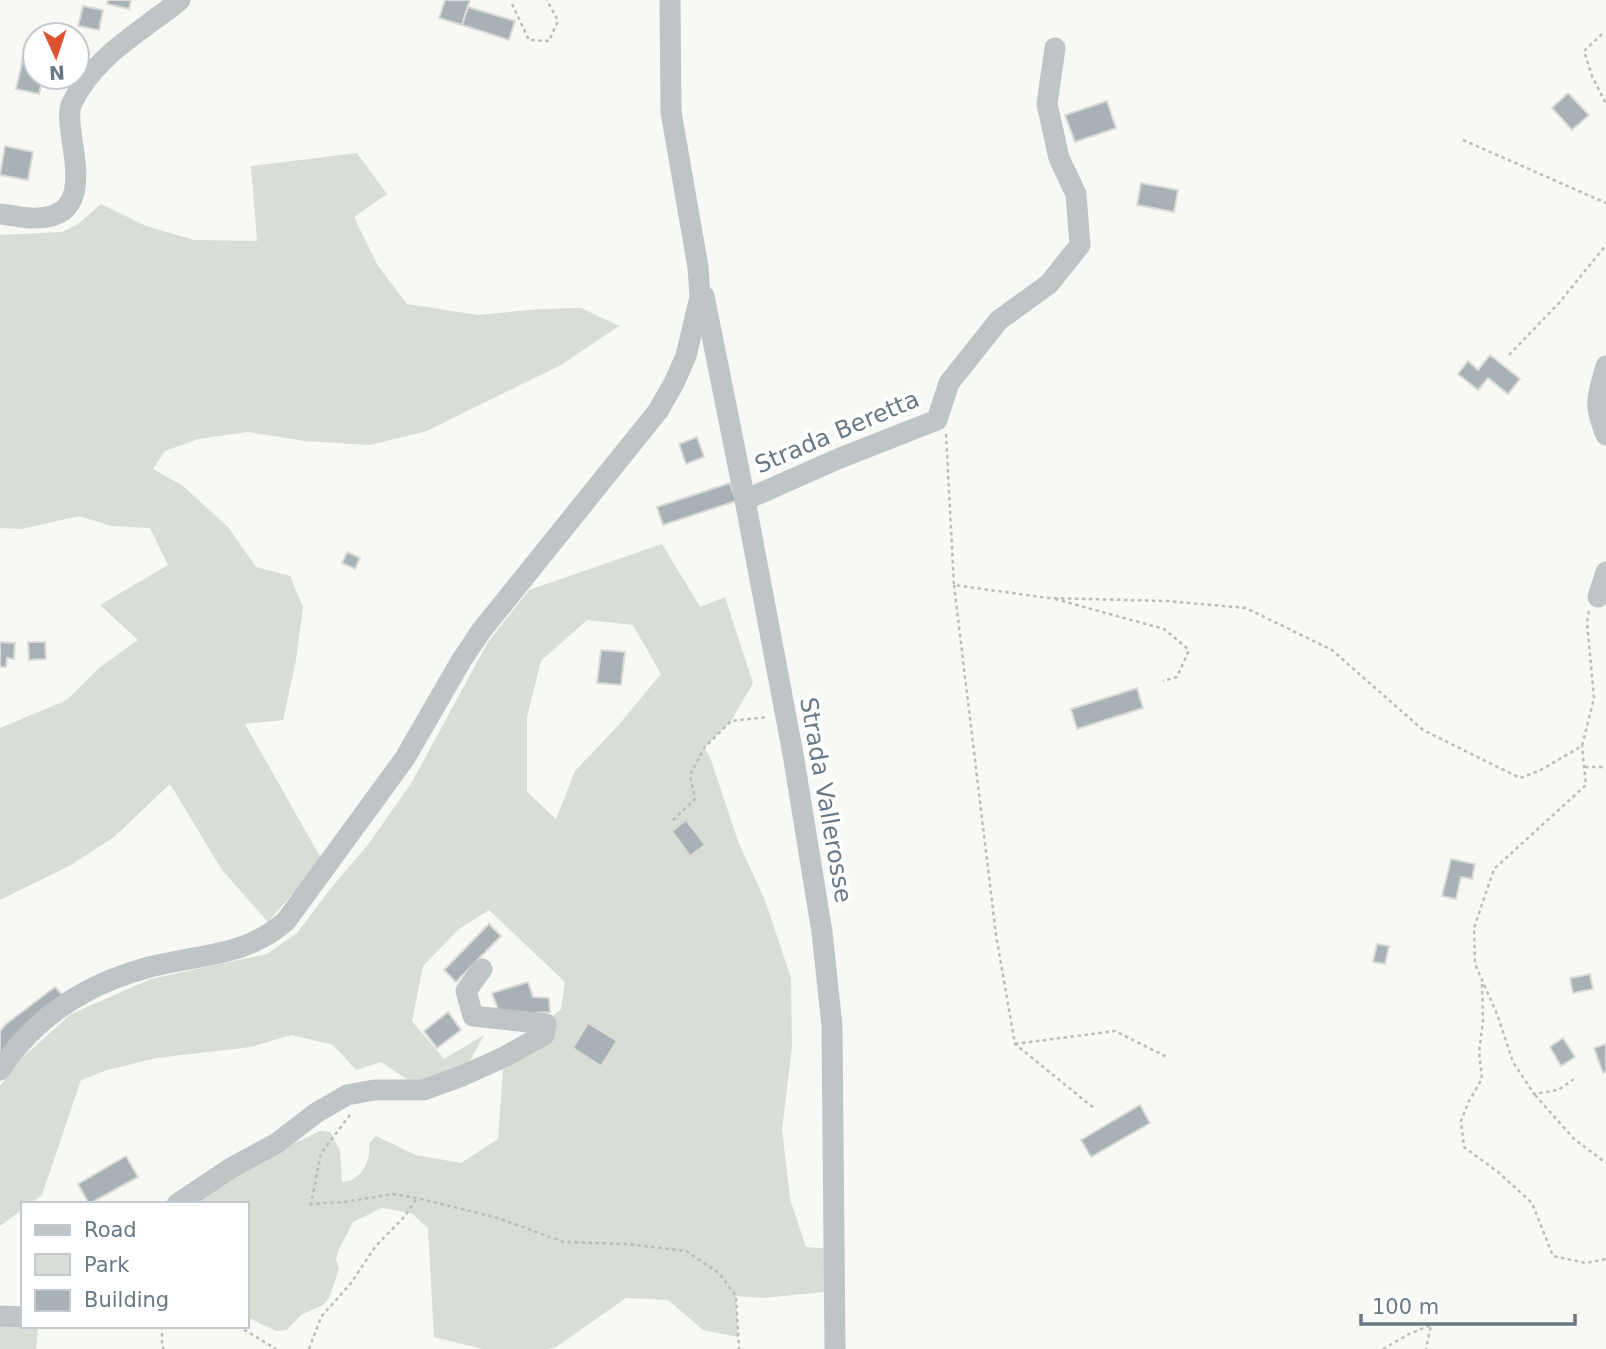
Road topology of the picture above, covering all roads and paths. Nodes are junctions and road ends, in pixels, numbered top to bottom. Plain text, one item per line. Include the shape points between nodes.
1 (180, 0) edge
2 (547, 0) edge
3 (670, 0) edge
4 (512, 5) dead end
5 (1602, 34) dead end
6 (1055, 48) dead end
7 (1606, 104) edge
8 (1463, 140) dead end
9 (1606, 203) edge
10 (0, 214) edge
11 (1606, 245) edge
12 (698, 267) junction
13 (1509, 355) dead end
14 (1606, 366) edge
15 (937, 420) junction
16 (1606, 435) edge
17 (746, 499) junction
18 (1606, 572) edge
19 (954, 585) junction
20 (1598, 597) joint
21 (1048, 598) junction
22 (1163, 681) dead end
23 (785, 716) junction
24 (1582, 746) junction
25 (1584, 767) junction
26 (1606, 768) edge
27 (673, 820) dead end
28 (482, 969) dead end
29 (1482, 980) junction
30 (1015, 1044) junction
31 (1167, 1057) dead end
32 (0, 1070) edge
33 (1574, 1079) dead end
34 (1534, 1094) junction
35 (1095, 1109) dead end
36 (351, 1114) dead end
37 (1606, 1163) edge
38 (417, 1198) junction
39 (180, 1202) edge
40 (1606, 1259) edge
41 (0, 1316) edge
42 (21, 1317) edge
43 (162, 1328) edge
44 (241, 1328) edge
45 (164, 1349) edge
46 (276, 1349) edge
47 (309, 1349) edge
48 (739, 1349) edge
49 (835, 1349) edge
50 (1384, 1349) edge
51 (1426, 1349) edge

1 - 10 street via 96,66 80,86 70,106 77,167 74,199 66,208 38,219
2 - 4 path via 558,21 549,41 529,40
3 - 12 street via 671,112
5 - 7 path via 1584,51
6 - 15 street, Strada Beretta via 1047,104 1059,158 1076,194 1080,244 1049,284 999,320 949,383
8 - 9 path
11 - 13 path
12 - 17 street, Strada Vallerosse
12 - 32 street via 700,297 694,330 658,411 481,631 405,758 286,921 247,946 145,968 66,1002 22,1039
14 - 16 street via 1596,411
15 - 17 street, Strada Beretta
15 - 19 path via 947,435
17 - 23 street, Strada Vallerosse
18 - 20 street
19 - 21 path
19 - 30 path via 996,935
20 - 24 path via 1589,606 1587,622 1594,698
21 - 22 path via 1164,629 1189,650 1177,677
21 - 24 path via 1246,608 1332,650 1423,730 1520,778
23 - 27 path via 731,721 704,748 690,775 695,799
23 - 49 street, Strada Vallerosse via 822,932 832,1026
24 - 25 path
25 - 26 path
25 - 29 path via 1586,785 1494,869 1474,928 1475,964
28 - 39 street via 466,991 473,1016 546,1024 544,1035 423,1090 346,1095
29 - 34 path via 1513,1062
29 - 40 path via 1482,1079 1461,1121 1464,1147 1532,1203 1553,1256 1586,1263
30 - 31 path via 1115,1031
30 - 35 path
33 - 34 path via 1558,1090
34 - 37 path via 1574,1139
36 - 38 path via 321,1153 311,1204 393,1194
38 - 47 path via 321,1317
38 - 48 path via 498,1218 564,1242 686,1251 719,1273 736,1296
41 - 42 street
43 - 45 path
44 - 46 path
50 - 51 path via 1431,1325

